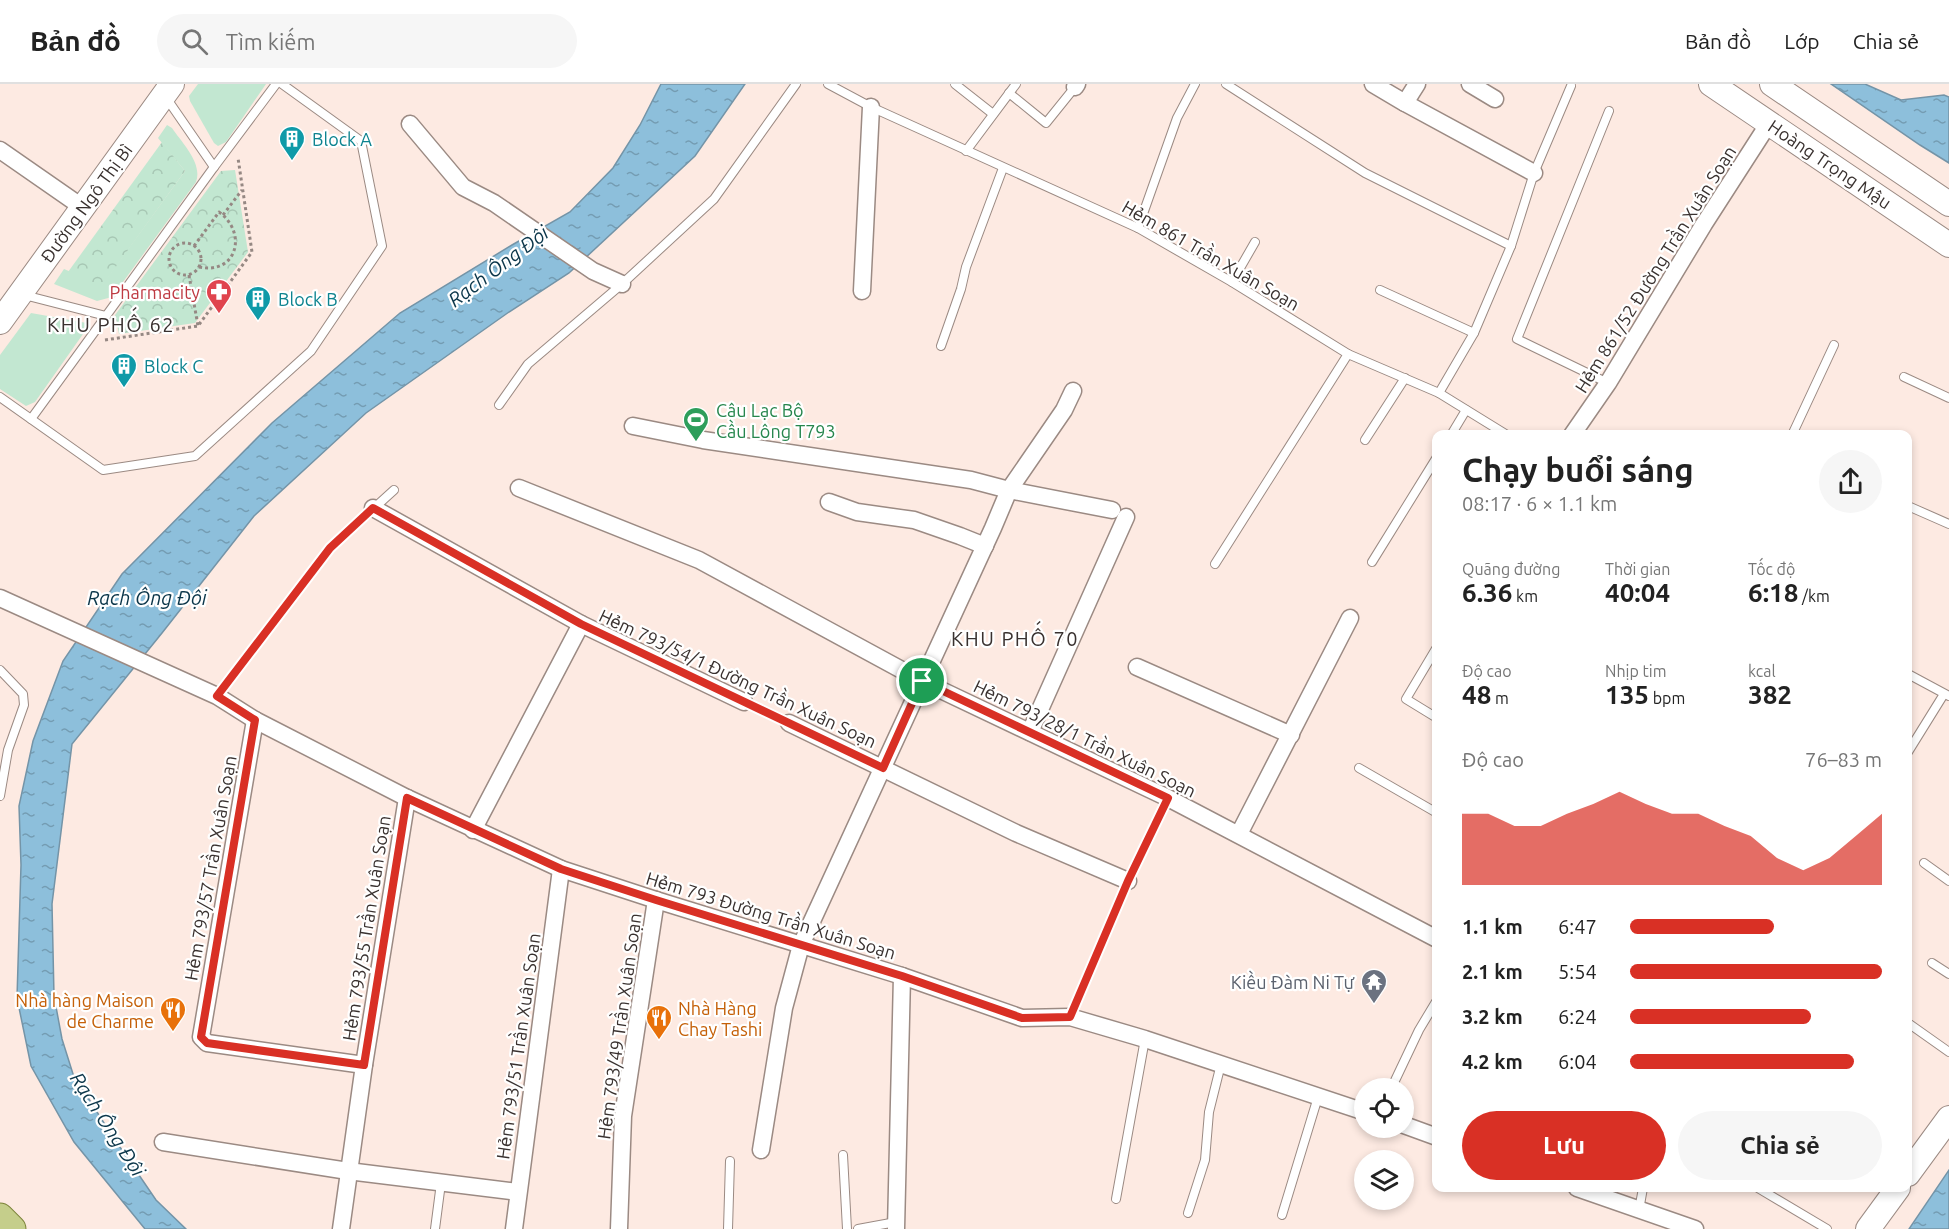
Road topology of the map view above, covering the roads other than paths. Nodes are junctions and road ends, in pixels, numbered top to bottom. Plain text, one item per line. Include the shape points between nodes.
1 (276, 84) edge
2 (282, 84) edge
3 (796, 84) edge
4 (828, 84) edge
5 (956, 84) edge
6 (1016, 84) edge
7 (1195, 84) edge
8 (1226, 84) edge
9 (1373, 84) edge
10 (1417, 84) edge
11 (1470, 84) edge
12 (1711, 84) edge
13 (1076, 86) edge
14 (1571, 86) dead end
15 (168, 89) edge
16 (1780, 90) edge
17 (1009, 93) junction
18 (1495, 99) dead end
19 (1405, 103) junction
20 (871, 107) junction
21 (1609, 111) dead end
22 (993, 114) junction
23 (1769, 123) junction
24 (410, 124) dead end
25 (0, 150) edge
26 (966, 151) junction
27 (214, 167) junction
28 (1003, 168) junction
29 (1534, 173) junction
30 (1949, 204) edge
31 (82, 207) junction
32 (1138, 228) junction
33 (1255, 242) dead end
34 (1949, 245) edge
35 (1511, 246) junction
36 (1232, 282) junction
37 (622, 284) junction
38 (1380, 290) dead end
39 (862, 291) dead end
40 (21, 294) junction
41 (106, 316) junction
42 (0, 322) edge
43 (1474, 333) junction
44 (1834, 345) dead end
45 (941, 346) dead end
46 (1348, 354) junction
47 (1904, 377) dead end
48 (1405, 378) junction
49 (1608, 383) junction
50 (1073, 391) dead end
51 (1439, 393) junction
52 (0, 397) edge
53 (1949, 398) edge
54 (499, 405) dead end
55 (1466, 410) junction
56 (31, 419) junction
57 (633, 426) dead end
58 (1454, 430) edge
59 (1499, 430) edge
60 (1575, 430) edge
61 (1794, 430) edge
62 (1365, 440) dead end
63 (1432, 465) edge
64 (519, 488) dead end
65 (394, 490) dead end
66 (1009, 490) junction
67 (830, 502) dead end
68 (373, 508) junction
69 (1912, 508) edge
70 (1949, 524) edge
71 (985, 546) junction
72 (1372, 562) dead end
73 (1215, 564) dead end
74 (0, 598) edge
75 (1350, 618) dead end
76 (581, 624) junction
77 (1432, 655) edge
78 (1137, 667) dead end
79 (0, 670) edge
80 (1912, 676) edge
81 (922, 681) junction
82 (1946, 695) edge
83 (217, 696) junction
84 (744, 702) joint
85 (1432, 715) edge
86 (255, 720) junction
87 (789, 723) joint
88 (1030, 732) junction
89 (1291, 735) junction
90 (1912, 746) edge
91 (8, 750) junction
92 (0, 758) edge
93 (883, 768) junction
94 (1359, 768) dead end
95 (0, 796) edge
96 (407, 798) junction
97 (1168, 798) junction
98 (1432, 810) edge
99 (473, 830) junction
100 (1239, 834) junction
101 (1924, 863) dead end
102 (561, 869) junction
103 (1128, 881) junction
104 (1949, 881) edge
105 (656, 900) junction
106 (1432, 936) edge
107 (801, 945) junction
108 (1932, 963) dead end
109 (1949, 974) edge
110 (902, 976) junction
111 (1432, 1008) edge
112 (1070, 1017) junction
113 (1912, 1026) edge
114 (1145, 1039) junction
115 (1949, 1052) edge
116 (1221, 1064) junction
117 (364, 1065) junction
118 (1396, 1078) edge
119 (1318, 1096) junction
120 (1354, 1108) edge
121 (1949, 1118) edge
122 (1414, 1129) edge
123 (1432, 1135) edge
124 (163, 1142) dead end
125 (761, 1150) dead end
126 (843, 1155) dead end
127 (730, 1161) dead end
128 (1912, 1169) edge
129 (348, 1171) junction
130 (441, 1183) junction
131 (518, 1192) junction
132 (1588, 1192) edge
133 (1642, 1192) edge
134 (1765, 1192) edge
135 (1895, 1192) edge
136 (1116, 1199) dead end
137 (1639, 1210) junction
138 (1188, 1213) dead end
139 (1282, 1215) dead end
140 (0, 1217) edge
141 (896, 1226) edge
142 (619, 1228) edge
143 (12, 1229) edge
144 (341, 1229) edge
145 (435, 1229) edge
146 (514, 1229) edge
147 (728, 1229) edge
148 (847, 1229) edge
149 (858, 1229) edge
150 (1695, 1229) edge
151 (1827, 1229) edge
152 (1868, 1229) edge

1 - 27 lane
2 - 56 lane via 362,141 382,246 311,351 195,456 103,470
3 - 37 lane via 714,199
4 - 20 lane, Hẻm 861 Trần Xuân Soạn
5 - 22 lane
6 - 17 lane
7 - 32 lane via 1177,118
8 - 35 lane via 1365,173
9 - 19 street
10 - 19 street
11 - 18 street
12 - 23 main road, Hoàng Trọng Mậu
13 - 17 lane via 1046,123
14 - 29 lane
15 - 27 lane
15 - 31 main road, Đường Ngô Thị Bì
16 - 23 main road
16 - 30 main road, Hoàng Trọng Mậu
17 - 22 lane
19 - 29 street
20 - 26 lane, Hẻm 861 Trần Xuân Soạn
20 - 39 street
21 - 49 lane via 1516,339
22 - 26 lane
23 - 34 main road, Hoàng Trọng Mậu
23 - 49 street, Hẻm 861/52 Đường Trần Xuân Soạn
24 - 37 street via 463,187 494,203 593,271
25 - 31 street
26 - 28 lane, Hẻm 861 Trần Xuân Soạn
27 - 41 lane
28 - 32 lane, Hẻm 861 Trần Xuân Soạn
28 - 45 lane
29 - 35 lane
31 - 40 main road, Đường Ngô Thị Bì
32 - 36 lane, Hẻm 861 Trần Xuân Soạn
33 - 36 lane
35 - 43 lane
36 - 46 lane, Hẻm 861 Trần Xuân Soạn
37 - 54 lane via 528,364
38 - 43 lane
40 - 41 lane
40 - 42 main road, Đường Ngô Thị Bì
41 - 56 lane
43 - 51 lane
44 - 61 lane
46 - 48 lane, Hẻm 861 Trần Xuân Soạn
46 - 73 lane
47 - 53 lane
48 - 51 lane, Hẻm 861 Trần Xuân Soạn
48 - 62 lane
49 - 60 street, Hẻm 861/52 Đường Trần Xuân Soạn
50 - 66 street
51 - 55 lane, Hẻm 861 Trần Xuân Soạn
52 - 56 lane
55 - 58 lane
55 - 59 lane, Hẻm 861 Trần Xuân Soạn
57 - 66 street via 971,480
63 - 72 lane
64 - 81 street, Hẻm 793/28/1 Trần Xuân Soạn via 699,560
65 - 68 lane
66 - 71 street
66 - 88 street via 1119,513
67 - 71 street via 857,513 914,520
68 - 76 street, Hẻm 793/54/1 Đường Trần Xuân Soạn
68 - 83 lane via 330,548
69 - 70 lane
71 - 81 street
74 - 83 street, Hẻm 793 Đường Trần Xuân Soạn
75 - 89 street
76 - 84 street, Hẻm 793/54/1 Đường Trần Xuân Soạn
76 - 99 street
77 - 85 lane via 1406,699
78 - 89 street
79 - 91 lane via 23,694 24,705
80 - 82 lane
81 - 88 street, Hẻm 793/28/1 Trần Xuân Soạn
81 - 93 street
82 - 90 lane
83 - 86 street, Hẻm 793 Đường Trần Xuân Soạn
84 - 87 lane, Hẻm 793/54/1 Đường Trần Xuân Soạn
86 - 96 street, Hẻm 793 Đường Trần Xuân Soạn
86 - 117 street, Hẻm 793/57 Trần Xuân Soạn via 201,1037 207,1043
87 - 93 street, Hẻm 793/54/1 Đường Trần Xuân Soạn
88 - 97 street, Hẻm 793/28/1 Trần Xuân Soạn
89 - 100 street
91 - 92 lane
91 - 95 lane
93 - 103 street, Hẻm 793/54/1 Đường Trần Xuân Soạn via 1016,833
93 - 107 street
94 - 98 lane
96 - 99 street, Hẻm 793 Đường Trần Xuân Soạn
96 - 117 street, Hẻm 793/55 Trần Xuân Soạn
97 - 100 street, Hẻm 793/28/1 Trần Xuân Soạn
97 - 103 lane
99 - 102 street, Hẻm 793 Đường Trần Xuân Soạn
100 - 106 street, Hẻm 793/28/1 Trần Xuân Soạn
101 - 104 lane
102 - 105 street, Hẻm 793 Đường Trần Xuân Soạn
102 - 131 street, Hẻm 793/51 Trần Xuân Soạn
103 - 112 lane
105 - 107 street, Hẻm 793 Đường Trần Xuân Soạn
105 - 142 street, Hẻm 793/49 Trần Xuân Soạn via 623,1116
107 - 110 street, Hẻm 793 Đường Trần Xuân Soạn
107 - 125 street via 784,1008
108 - 109 lane
110 - 112 street, Hẻm 793 Đường Trần Xuân Soạn via 1022,1018
110 - 141 street
111 - 118 lane
112 - 114 street, Hẻm 793 Đường Trần Xuân Soạn
113 - 115 lane
114 - 116 street, Hẻm 793 Đường Trần Xuân Soạn
114 - 136 lane
116 - 119 street, Hẻm 793 Đường Trần Xuân Soạn
116 - 138 lane via 1209,1112 1205,1160
117 - 129 street, Hẻm 793/55 Trần Xuân Soạn
119 - 120 street, Hẻm 793 Đường Trần Xuân Soạn
119 - 139 lane
121 - 128 main road
122 - 123 street
124 - 129 street
126 - 148 lane
127 - 147 lane
129 - 130 street
129 - 144 street, Hẻm 793/55 Trần Xuân Soạn
130 - 131 street
130 - 145 lane
131 - 146 street, Hẻm 793/51 Trần Xuân Soạn
132 - 137 street
133 - 137 lane
134 - 151 lane
135 - 152 main road
137 - 150 street
140 - 143 main road
141 - 149 lane

